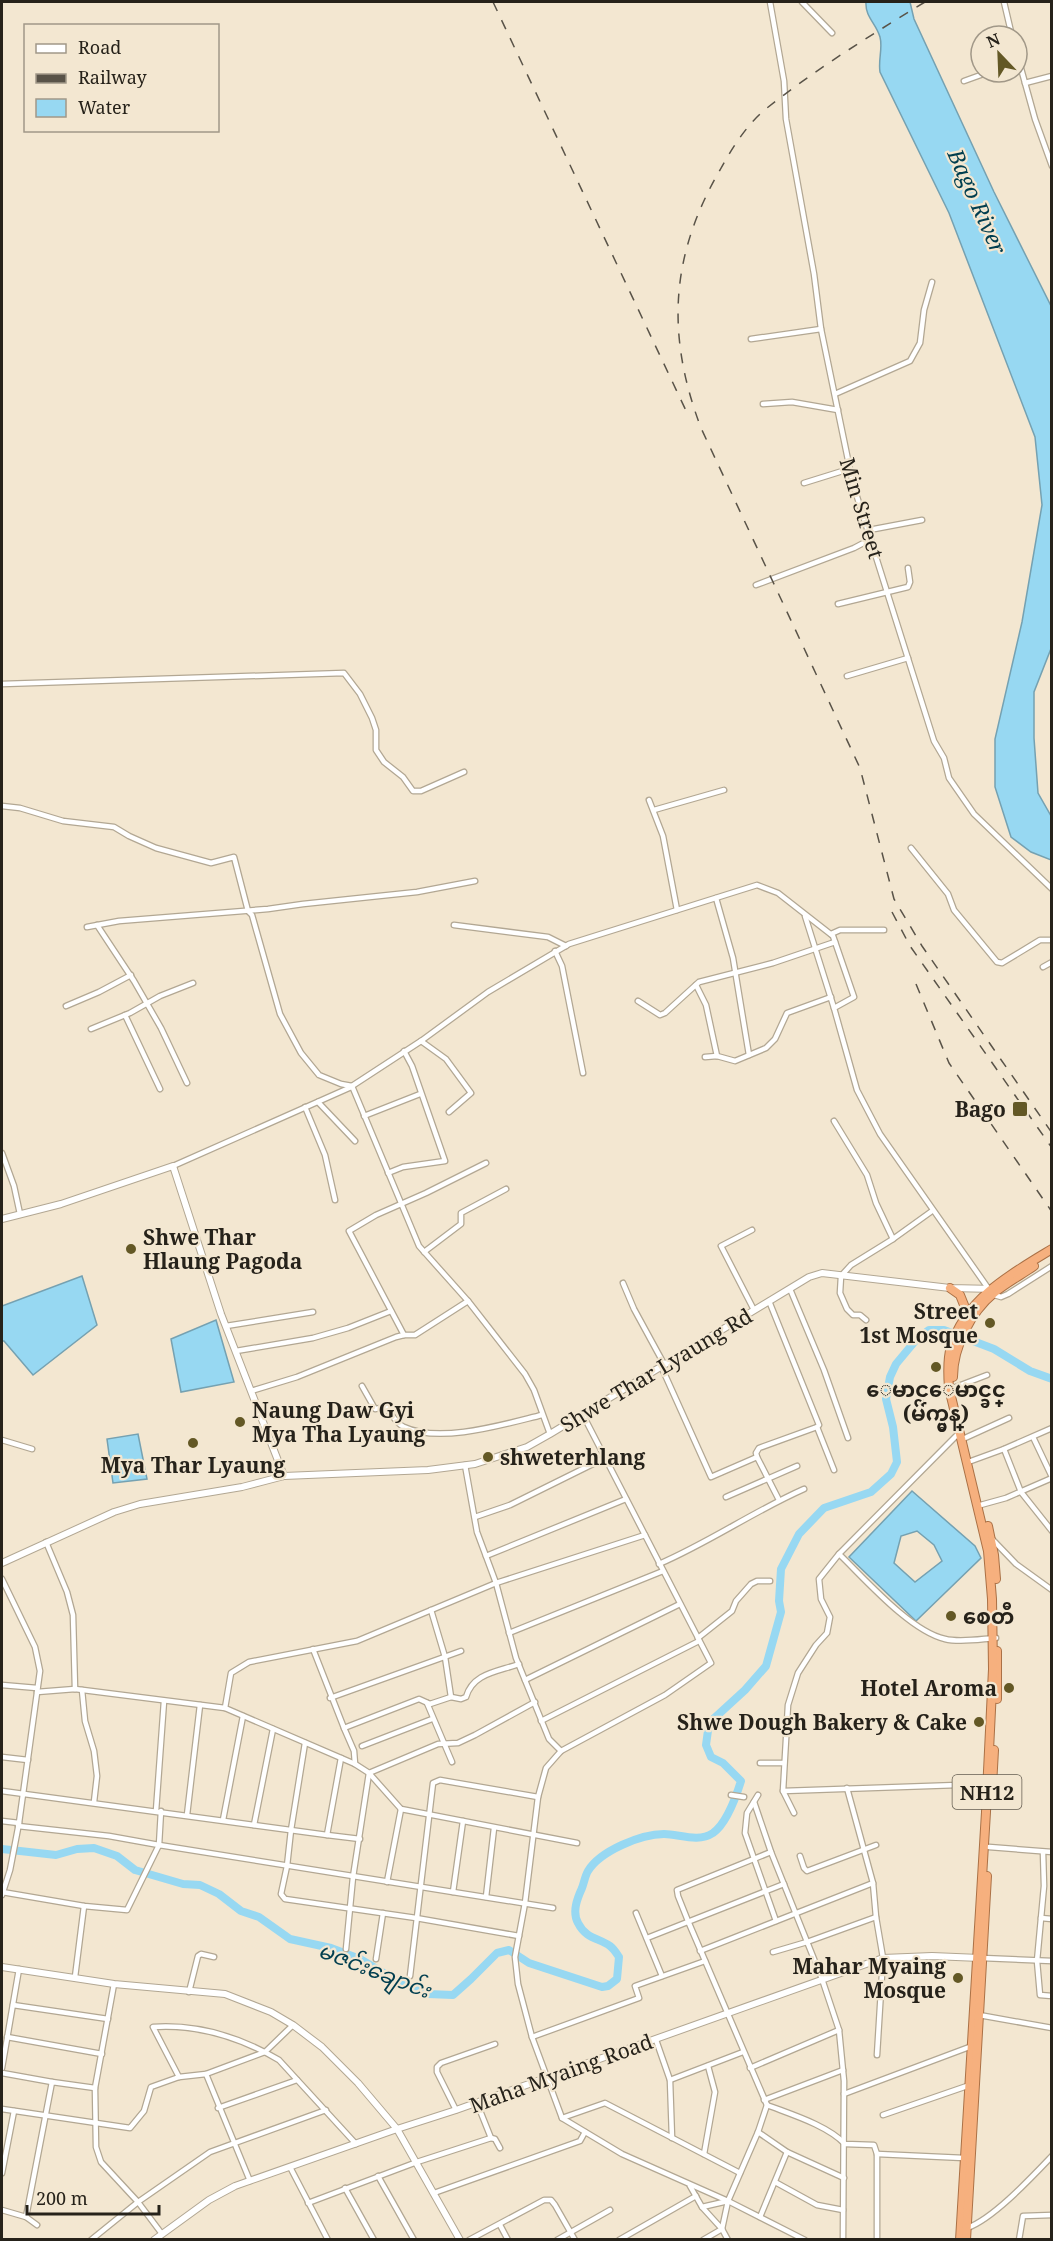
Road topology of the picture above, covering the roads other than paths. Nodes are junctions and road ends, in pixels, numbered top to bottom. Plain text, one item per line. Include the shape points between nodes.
1 (770, 2) edge
2 (802, 2) edge
3 (1004, 2) edge
4 (1009, 24) edge
5 (832, 33) dead end
6 (1052, 76) edge
7 (969, 79) edge
8 (964, 81) dead end
9 (1029, 82) edge
10 (1025, 84) edge
11 (1052, 166) edge
12 (932, 282) dead end
13 (821, 329) junction
14 (751, 339) dead end
15 (835, 394) junction
16 (763, 404) dead end
17 (838, 410) junction
18 (849, 469) junction
19 (804, 483) dead end
20 (922, 520) dead end
21 (869, 530) junction
22 (871, 539) junction
23 (908, 568) dead end
24 (756, 585) dead end
25 (887, 591) junction
26 (838, 604) dead end
27 (908, 658) junction
28 (847, 676) dead end
29 (2, 684) edge
30 (464, 772) dead end
31 (724, 790) dead end
32 (649, 800) dead end
33 (2, 806) edge
34 (654, 810) junction
35 (910, 848) dead end
36 (475, 881) dead end
37 (1052, 889) edge
38 (716, 898) junction
39 (248, 910) junction
40 (677, 910) junction
41 (805, 915) junction
42 (97, 925) junction
43 (454, 925) dead end
44 (87, 927) dead end
45 (884, 930) dead end
46 (831, 934) junction
47 (1052, 940) edge
48 (835, 942) junction
49 (566, 946) junction
50 (816, 950) junction
51 (555, 951) junction
52 (1052, 962) edge
53 (1042, 967) dead end
54 (736, 972) junction
55 (131, 975) junction
56 (193, 983) dead end
57 (696, 985) junction
58 (831, 997) junction
59 (638, 1001) dead end
60 (146, 1002) junction
61 (66, 1006) dead end
62 (834, 1008) junction
63 (125, 1015) junction
64 (91, 1029) dead end
65 (421, 1041) junction
66 (404, 1051) junction
67 (749, 1055) junction
68 (717, 1056) junction
69 (705, 1057) dead end
70 (583, 1073) dead end
71 (187, 1083) dead end
72 (352, 1086) junction
73 (160, 1089) dead end
74 (420, 1094) junction
75 (318, 1102) junction
76 (305, 1107) junction
77 (449, 1112) dead end
78 (364, 1116) junction
79 (834, 1121) dead end
80 (355, 1141) dead end
81 (2, 1152) edge
82 (486, 1163) dead end
83 (173, 1166) junction
84 (388, 1173) junction
85 (506, 1189) dead end
86 (335, 1200) dead end
87 (401, 1205) junction
88 (932, 1211) junction
89 (20, 1214) junction
90 (2, 1219) edge
91 (752, 1230) dead end
92 (893, 1239) junction
93 (1052, 1249) edge
94 (424, 1252) junction
95 (1052, 1254) edge
96 (1052, 1266) edge
97 (841, 1276) junction
98 (623, 1283) dead end
99 (950, 1288) junction
100 (790, 1289) junction
101 (992, 1290) junction
102 (468, 1301) junction
103 (769, 1301) junction
104 (754, 1310) junction
105 (390, 1311) junction
106 (313, 1312) dead end
107 (968, 1315) junction
108 (866, 1320) dead end
109 (226, 1326) junction
110 (404, 1335) junction
111 (959, 1335) junction
112 (954, 1350) junction
113 (236, 1351) junction
114 (662, 1365) junction
115 (987, 1375) dead end
116 (362, 1386) dead end
117 (953, 1388) junction
118 (251, 1391) junction
119 (582, 1413) junction
120 (542, 1415) junction
121 (1009, 1418) dead end
122 (817, 1427) junction
123 (1052, 1428) edge
124 (550, 1434) junction
125 (962, 1435) junction
126 (848, 1437) dead end
127 (1033, 1437) junction
128 (2, 1440) edge
129 (32, 1449) dead end
130 (1004, 1449) junction
131 (758, 1457) junction
132 (605, 1458) junction
133 (971, 1461) junction
134 (465, 1465) junction
135 (797, 1466) dead end
136 (834, 1470) dead end
137 (284, 1476) junction
138 (1052, 1477) edge
139 (768, 1479) junction
140 (804, 1489) dead end
141 (1022, 1492) junction
142 (726, 1497) dead end
143 (626, 1499) junction
144 (778, 1500) junction
145 (980, 1506) junction
146 (475, 1517) junction
147 (1052, 1532) edge
148 (645, 1535) junction
149 (991, 1538) junction
150 (46, 1542) junction
151 (839, 1554) junction
152 (486, 1556) junction
153 (2, 1563) edge
154 (659, 1564) junction
155 (663, 1571) junction
156 (2, 1579) edge
157 (770, 1581) dead end
158 (496, 1583) junction
159 (1052, 1590) edge
160 (680, 1604) junction
161 (431, 1610) junction
162 (509, 1633) junction
163 (994, 1638) junction
164 (698, 1639) junction
165 (313, 1649) junction
166 (461, 1651) dead end
167 (445, 1657) junction
168 (519, 1664) junction
169 (525, 1680) junction
170 (2, 1685) edge
171 (75, 1689) junction
172 (37, 1690) junction
173 (82, 1690) junction
174 (451, 1697) junction
175 (330, 1698) junction
176 (164, 1701) junction
177 (535, 1702) junction
178 (427, 1703) junction
179 (200, 1705) junction
180 (225, 1708) junction
181 (243, 1716) junction
182 (432, 1719) junction
183 (542, 1721) junction
184 (344, 1728) junction
185 (273, 1729) junction
186 (305, 1743) junction
187 (442, 1744) junction
188 (362, 1746) dead end
189 (561, 1751) junction
190 (2, 1757) edge
191 (341, 1758) junction
192 (28, 1760) junction
193 (452, 1761) dead end
194 (760, 1763) dead end
195 (784, 1763) junction
196 (355, 1764) junction
197 (369, 1773) junction
198 (990, 1784) junction
199 (847, 1788) junction
200 (2, 1791) edge
201 (783, 1791) junction
202 (23, 1793) junction
203 (731, 1794) dead end
204 (758, 1796) dead end
205 (538, 1797) junction
206 (744, 1797) dead end
207 (94, 1802) junction
208 (754, 1802) junction
209 (401, 1809) junction
210 (159, 1811) junction
211 (794, 1813) dead end
212 (429, 1814) junction
213 (187, 1815) junction
214 (223, 1820) junction
215 (2, 1821) edge
216 (463, 1821) junction
217 (19, 1825) junction
218 (254, 1825) junction
219 (494, 1828) junction
220 (291, 1830) junction
221 (327, 1835) junction
222 (533, 1836) junction
223 (360, 1839) junction
224 (578, 1843) dead end
225 (159, 1845) junction
226 (876, 1845) dead end
227 (989, 1847) junction
228 (863, 1851) junction
229 (771, 1852) junction
230 (1043, 1852) junction
231 (1052, 1852) edge
232 (800, 1856) dead end
233 (754, 1858) junction
234 (287, 1866) junction
235 (353, 1876) junction
236 (387, 1882) junction
237 (873, 1883) junction
238 (784, 1884) junction
239 (1044, 1886) junction
240 (1052, 1886) edge
241 (420, 1887) junction
242 (765, 1890) junction
243 (453, 1892) junction
244 (2, 1894) edge
245 (486, 1897) junction
246 (525, 1902) junction
247 (84, 1906) junction
248 (350, 1908) junction
249 (554, 1908) dead end
250 (383, 1913) junction
251 (636, 1913) dead end
252 (795, 1914) junction
253 (876, 1917) junction
254 (416, 1918) junction
255 (1041, 1918) junction
256 (1052, 1919) edge
257 (688, 1921) junction
258 (776, 1921) junction
259 (518, 1937) junction
260 (647, 1938) junction
261 (807, 1942) junction
262 (346, 1949) dead end
263 (700, 1951) junction
264 (773, 1952) dead end
265 (214, 1958) dead end
266 (883, 1958) junction
267 (980, 1958) junction
268 (376, 1959) dead end
269 (705, 1961) junction
270 (1037, 1961) junction
271 (1052, 1961) edge
272 (2, 1967) edge
273 (19, 1969) junction
274 (410, 1976) dead end
275 (662, 1976) junction
276 (75, 1977) junction
277 (822, 1979) junction
278 (114, 1984) junction
279 (189, 1992) junction
280 (1052, 1996) edge
281 (13, 2005) junction
282 (727, 2014) junction
283 (979, 2015) junction
284 (108, 2019) junction
285 (293, 2025) junction
286 (1052, 2028) edge
287 (839, 2030) junction
288 (7, 2037) junction
289 (532, 2037) junction
290 (656, 2040) junction
291 (495, 2044) dead end
292 (972, 2046) junction
293 (265, 2052) junction
294 (743, 2052) junction
295 (102, 2054) junction
296 (877, 2055) dead end
297 (708, 2066) junction
298 (2, 2068) edge
299 (750, 2068) junction
300 (843, 2070) junction
301 (2, 2073) edge
302 (206, 2074) junction
303 (179, 2077) junction
304 (548, 2078) junction
305 (297, 2080) junction
306 (670, 2080) junction
307 (52, 2082) junction
308 (972, 2085) junction
309 (95, 2088) junction
310 (844, 2094) junction
311 (477, 2103) junction
312 (766, 2103) junction
313 (218, 2108) junction
314 (2, 2109) edge
315 (326, 2110) junction
316 (456, 2110) junction
317 (14, 2111) junction
318 (883, 2115) dead end
319 (46, 2116) junction
320 (562, 2118) junction
321 (95, 2123) junction
322 (397, 2129) junction
323 (585, 2132) junction
324 (758, 2132) junction
325 (491, 2138) junction
326 (672, 2138) junction
327 (233, 2142) junction
328 (356, 2144) junction
329 (845, 2144) junction
330 (500, 2148) dead end
331 (787, 2152) junction
332 (705, 2154) junction
333 (878, 2154) junction
334 (1052, 2156) edge
335 (964, 2158) junction
336 (417, 2162) junction
337 (290, 2167) junction
338 (2, 2173) edge
339 (740, 2173) junction
340 (378, 2176) junction
341 (844, 2178) junction
342 (250, 2181) junction
343 (775, 2182) junction
344 (689, 2185) junction
345 (345, 2188) junction
346 (434, 2193) junction
347 (696, 2196) junction
348 (728, 2201) junction
349 (138, 2202) junction
350 (308, 2203) junction
351 (702, 2207) junction
352 (2, 2210) edge
353 (610, 2210) dead end
354 (843, 2210) junction
355 (1052, 2215) edge
356 (26, 2217) junction
357 (760, 2217) junction
358 (500, 2224) junction
359 (37, 2225) dead end
360 (967, 2228) junction
361 (723, 2229) junction
362 (571, 2232) junction
363 (162, 2234) junction
364 (91, 2240) edge
365 (154, 2240) edge
366 (328, 2240) edge
367 (374, 2240) edge
368 (414, 2240) edge
369 (460, 2240) edge
370 (469, 2240) edge
371 (508, 2240) edge
372 (557, 2240) edge
373 (575, 2240) edge
374 (619, 2240) edge
375 (703, 2240) edge
376 (728, 2240) edge
377 (805, 2240) edge
378 (843, 2240) edge
379 (877, 2240) edge
380 (960, 2240) edge
381 (966, 2240) edge
382 (1019, 2240) edge

1 - 13 street, Min Street
2 - 5 street
3 - 4 street
6 - 9 street
7 - 8 street
10 - 11 street
12 - 15 street via 920,343 910,361
13 - 14 street
13 - 15 street, Min Street
15 - 17 street, Min Street
16 - 17 street via 792,402
17 - 18 street, Min Street
18 - 19 street
18 - 21 street, Min Street
20 - 21 street
21 - 22 street, Min Street
22 - 24 street
22 - 25 street, Min Street
23 - 25 street via 910,585
25 - 26 street
25 - 27 street, Min Street
27 - 28 street
27 - 37 street, Min Street via 948,778 974,814
29 - 30 street via 344,674 372,718 376,750 413,791
31 - 34 street
32 - 34 street
33 - 39 street via 63,821 114,827 156,848 211,863 234,857
34 - 40 street via 669,860
35 - 47 street via 997,962 1002,963 1040,940
36 - 39 street via 417,892
38 - 40 street
38 - 41 street via 757,885 778,893
38 - 54 street
39 - 42 street
39 - 72 street via 280,1014 301,1053 319,1074
40 - 49 street
41 - 46 street
41 - 50 street
42 - 44 street
42 - 55 street
43 - 49 street via 548,936
45 - 46 street via 840,930
46 - 48 street
48 - 50 street
48 - 62 street via 854,998
49 - 51 street
50 - 54 street
50 - 58 street
51 - 65 street via 488,992
51 - 70 street via 562,966
52 - 53 street
54 - 57 street
54 - 67 street
55 - 60 street
55 - 61 street
56 - 60 street
57 - 59 street via 660,1015
57 - 68 street via 706,1005
58 - 62 street
58 - 67 street via 787,1013 775,1039
60 - 63 street
60 - 71 street
62 - 88 street via 857,1090 880,1134
63 - 64 street
63 - 73 street
65 - 66 street
65 - 77 street via 446,1059 471,1093
66 - 72 street
66 - 74 street
67 - 68 street via 735,1061
68 - 69 street
72 - 75 street
72 - 78 street
74 - 78 street
74 - 84 street via 445,1161
75 - 76 street
75 - 80 street
76 - 83 street
76 - 86 street via 325,1155
78 - 84 street
79 - 92 street via 867,1175
81 - 89 street
82 - 87 street
83 - 89 street
83 - 109 street
84 - 87 street
85 - 94 street via 461,1213 461,1224
87 - 94 street
87 - 105 street via 349,1231
88 - 92 street
88 - 101 street
89 - 90 street
91 - 104 street via 721,1246
92 - 97 street via 851,1265
93 - 101 highway, NH12
94 - 102 street
95 - 101 highway, NH12
96 - 101 street via 1001,1297
97 - 99 street, Shwe Thar Lyaung Rd
97 - 100 street, Shwe Thar Lyaung Rd via 822,1273
97 - 108 street via 840,1293 847,1309
98 - 114 street
99 - 101 street, Shwe Thar Lyaung Rd
99 - 107 highway via 960,1295
100 - 103 street, Shwe Thar Lyaung Rd
100 - 126 street
101 - 107 highway, NH12
101 - 111 highway, NH12
102 - 110 street via 415,1335
102 - 120 street via 525,1374
103 - 104 street, Shwe Thar Lyaung Rd
103 - 122 street
104 - 114 street, Shwe Thar Lyaung Rd
105 - 110 street
105 - 113 street via 313,1338
106 - 109 street
107 - 111 highway, NH12
109 - 113 street
110 - 118 street
111 - 112 highway, NH12
112 - 117 highway, NH12
112 - 125 highway, NH12 via 949,1388
113 - 118 street
114 - 119 street, Shwe Thar Lyaung Rd
114 - 131 street via 711,1477
115 - 117 street
116 - 120 street via 375,1409 386,1407 401,1427 412,1430 457,1433
117 - 125 highway, NH12
118 - 137 street
119 - 124 street, Shwe Thar Lyaung Rd
119 - 132 street
120 - 124 street
121 - 125 street
122 - 131 street via 759,1448
122 - 136 street
123 - 127 street
124 - 134 street, Shwe Thar Lyaung Rd via 527,1447
125 - 133 highway, NH12
125 - 145 highway, NH12
125 - 151 street
127 - 130 street
127 - 138 street
128 - 129 street
130 - 133 street
130 - 141 street
131 - 139 street
132 - 143 street
132 - 146 street via 510,1505
133 - 145 highway, NH12
134 - 137 street, Shwe Thar Lyaung Rd
134 - 146 street
135 - 139 street
137 - 150 street, Shwe Thar Lyaung Rd via 140,1504
138 - 141 street
139 - 142 street
139 - 144 street
140 - 144 street
141 - 145 street
141 - 147 street
143 - 148 street
143 - 152 street
144 - 154 street via 690,1551
145 - 149 highway, NH12
145 - 163 highway, NH12 via 988,1551
146 - 152 street
148 - 154 street
148 - 158 street
149 - 159 street via 1009,1558
149 - 163 highway, NH12 via 995,1569
150 - 153 street, Shwe Thar Lyaung Rd
150 - 171 street via 73,1615
151 - 163 street via 900,1613 925,1631 945,1639
151 - 195 street via 819,1579 821,1599 830,1617 826,1634 798,1673 788,1705
152 - 158 street
154 - 155 street
155 - 160 street
155 - 162 street
156 - 172 street via 34,1647 40,1671
157 - 164 street via 751,1584 732,1611
158 - 161 street
158 - 162 street
160 - 164 street
160 - 169 street
161 - 165 street via 357,1641
161 - 167 street
162 - 168 street
163 - 198 highway, NH12 via 998,1670
164 - 183 street
164 - 189 street via 711,1663 665,1695
165 - 175 street
165 - 180 street via 249,1662 231,1673
166 - 167 street
167 - 174 street
167 - 175 street
168 - 169 street
168 - 174 street via 475,1680 466,1697
169 - 177 street
170 - 172 street
171 - 172 street
171 - 173 street
172 - 192 street
173 - 176 street
173 - 207 street via 97,1776
174 - 178 street
175 - 184 street
176 - 179 street
176 - 210 street
177 - 183 street
177 - 187 street via 476,1735 458,1743
178 - 182 street
178 - 184 street via 419,1699
179 - 180 street
179 - 213 street
180 - 181 street
181 - 185 street
181 - 214 street
182 - 187 street
182 - 188 street
183 - 189 street via 549,1739
184 - 196 street
185 - 186 street
185 - 218 street
186 - 191 street
186 - 220 street
187 - 193 street
187 - 197 street
189 - 205 street via 546,1768
190 - 192 street
191 - 196 street
191 - 221 street
192 - 202 street
194 - 195 street
195 - 201 street
196 - 197 street
197 - 209 street
197 - 223 street
198 - 199 street
198 - 227 highway, NH12
198 - 267 highway, NH12
199 - 201 street
199 - 228 street
200 - 202 street
201 - 211 street
202 - 207 street
202 - 217 street
203 - 206 street
204 - 208 street
205 - 212 street via 436,1780 431,1788
205 - 222 street
207 - 210 street
208 - 229 street
208 - 233 street via 747,1814 745,1833
209 - 212 street
209 - 236 street
210 - 213 street
210 - 225 street
212 - 216 street
212 - 241 street
213 - 214 street
214 - 218 street
215 - 217 street
216 - 219 street
216 - 243 street
217 - 225 street
217 - 244 street
218 - 220 street
219 - 222 street
219 - 245 street
220 - 221 street
220 - 234 street
221 - 223 street
222 - 224 street
222 - 246 street
223 - 235 street
225 - 234 street
225 - 247 street via 127,1910
226 - 228 street
227 - 230 street
227 - 267 highway, NH12
228 - 232 street via 807,1871
228 - 237 street
229 - 233 street
229 - 238 street
230 - 231 street
230 - 239 street
233 - 242 street
233 - 257 street via 677,1890
234 - 235 street
234 - 248 street via 281,1894 285,1899
235 - 236 street
235 - 248 street
236 - 241 street
237 - 252 street
237 - 253 street
238 - 242 street
238 - 252 street
239 - 240 street
239 - 255 street
241 - 243 street
241 - 254 street
242 - 257 street
242 - 258 street
243 - 245 street
244 - 247 street
245 - 246 street
246 - 249 street
246 - 259 street
247 - 276 street
248 - 250 street
248 - 262 street
250 - 254 street
250 - 268 street
251 - 260 street
252 - 258 street
252 - 261 street
253 - 261 street
253 - 266 street
254 - 259 street
254 - 274 street
255 - 256 street
255 - 270 street
257 - 260 street
257 - 263 street
258 - 263 street
259 - 289 street via 514,1958
260 - 275 street
261 - 264 street
261 - 277 street
263 - 269 street
265 - 279 street via 198,1956
266 - 267 street, Maha Myaing Road
266 - 277 street, Maha Myaing Road
266 - 296 street
267 - 270 street
267 - 283 highway, NH12
267 - 292 highway, NH12
269 - 275 street
269 - 282 street
270 - 271 street
270 - 280 street via 1040,1995
272 - 273 street
273 - 276 street
273 - 281 street
275 - 289 street via 635,1986 639,1998
276 - 278 street
277 - 282 street, Maha Myaing Road
277 - 287 street
278 - 279 street
278 - 284 street
279 - 285 street via 225,1994
281 - 284 street
281 - 288 street
282 - 290 street, Maha Myaing Road
282 - 294 street
283 - 286 street
283 - 308 highway, NH12
284 - 295 street
285 - 293 street
285 - 322 street via 329,2054
287 - 299 street
287 - 300 street
288 - 295 street
288 - 298 street
289 - 304 street
290 - 304 street, Maha Myaing Road
290 - 306 street
291 - 316 street via 437,2067
292 - 308 highway, NH12
292 - 310 street
293 - 302 street
293 - 303 street via 218,2032 177,2025 153,2027
293 - 305 street via 279,2060
294 - 297 street
294 - 299 street
295 - 309 street
297 - 306 street
297 - 332 street via 715,2092
299 - 312 street
300 - 310 street
300 - 312 street
301 - 307 street
302 - 303 street
302 - 313 street
303 - 321 street via 151,2087 144,2111 130,2128
304 - 311 street, Maha Myaing Road
304 - 320 street
305 - 313 street
305 - 315 street
306 - 326 street
307 - 309 street
307 - 319 street
308 - 318 street
308 - 335 highway, NH12
308 - 360 highway, NH12
309 - 321 street
310 - 329 street
311 - 316 street, Maha Myaing Road
311 - 325 street
312 - 324 street
312 - 329 street via 838,2136
313 - 327 street
314 - 317 street
315 - 327 street
315 - 328 street
316 - 322 street, Maha Myaing Road
317 - 319 street
317 - 338 street
319 - 321 street
319 - 356 street
320 - 323 street
320 - 326 street via 604,2103
321 - 349 street via 100,2162
322 - 328 street, Maha Myaing Road
322 - 336 street
323 - 344 street
323 - 346 street via 580,2141
324 - 331 street
324 - 339 street
325 - 330 street
325 - 336 street
326 - 332 street
327 - 342 street
327 - 349 street via 210,2152
328 - 337 street, Maha Myaing Road
329 - 333 street via 874,2145
329 - 341 street
331 - 341 street
331 - 343 street
332 - 339 street
333 - 335 street
333 - 379 street
334 - 360 street via 998,2207
335 - 380 highway, NH12
336 - 340 street
336 - 346 street
337 - 342 street, Maha Myaing Road
337 - 350 street
339 - 348 street
340 - 345 street
340 - 368 street
341 - 354 street
342 - 363 street, Maha Myaing Road via 209,2200
343 - 354 street via 817,2205
343 - 357 street
344 - 347 street
344 - 348 street
345 - 350 street
345 - 367 street
346 - 369 street
347 - 351 street
347 - 374 street
348 - 351 street
348 - 357 street
348 - 361 street
349 - 363 street
349 - 364 street
350 - 366 street
351 - 361 street
352 - 356 street
353 - 362 street
354 - 378 street
355 - 382 street via 1023,2216
356 - 359 street
357 - 377 street
358 - 362 street via 550,2200
358 - 370 street
358 - 371 street
360 - 381 highway, NH12
361 - 375 street
361 - 376 street
362 - 372 street
362 - 373 street
363 - 365 street, Maha Myaing Road

